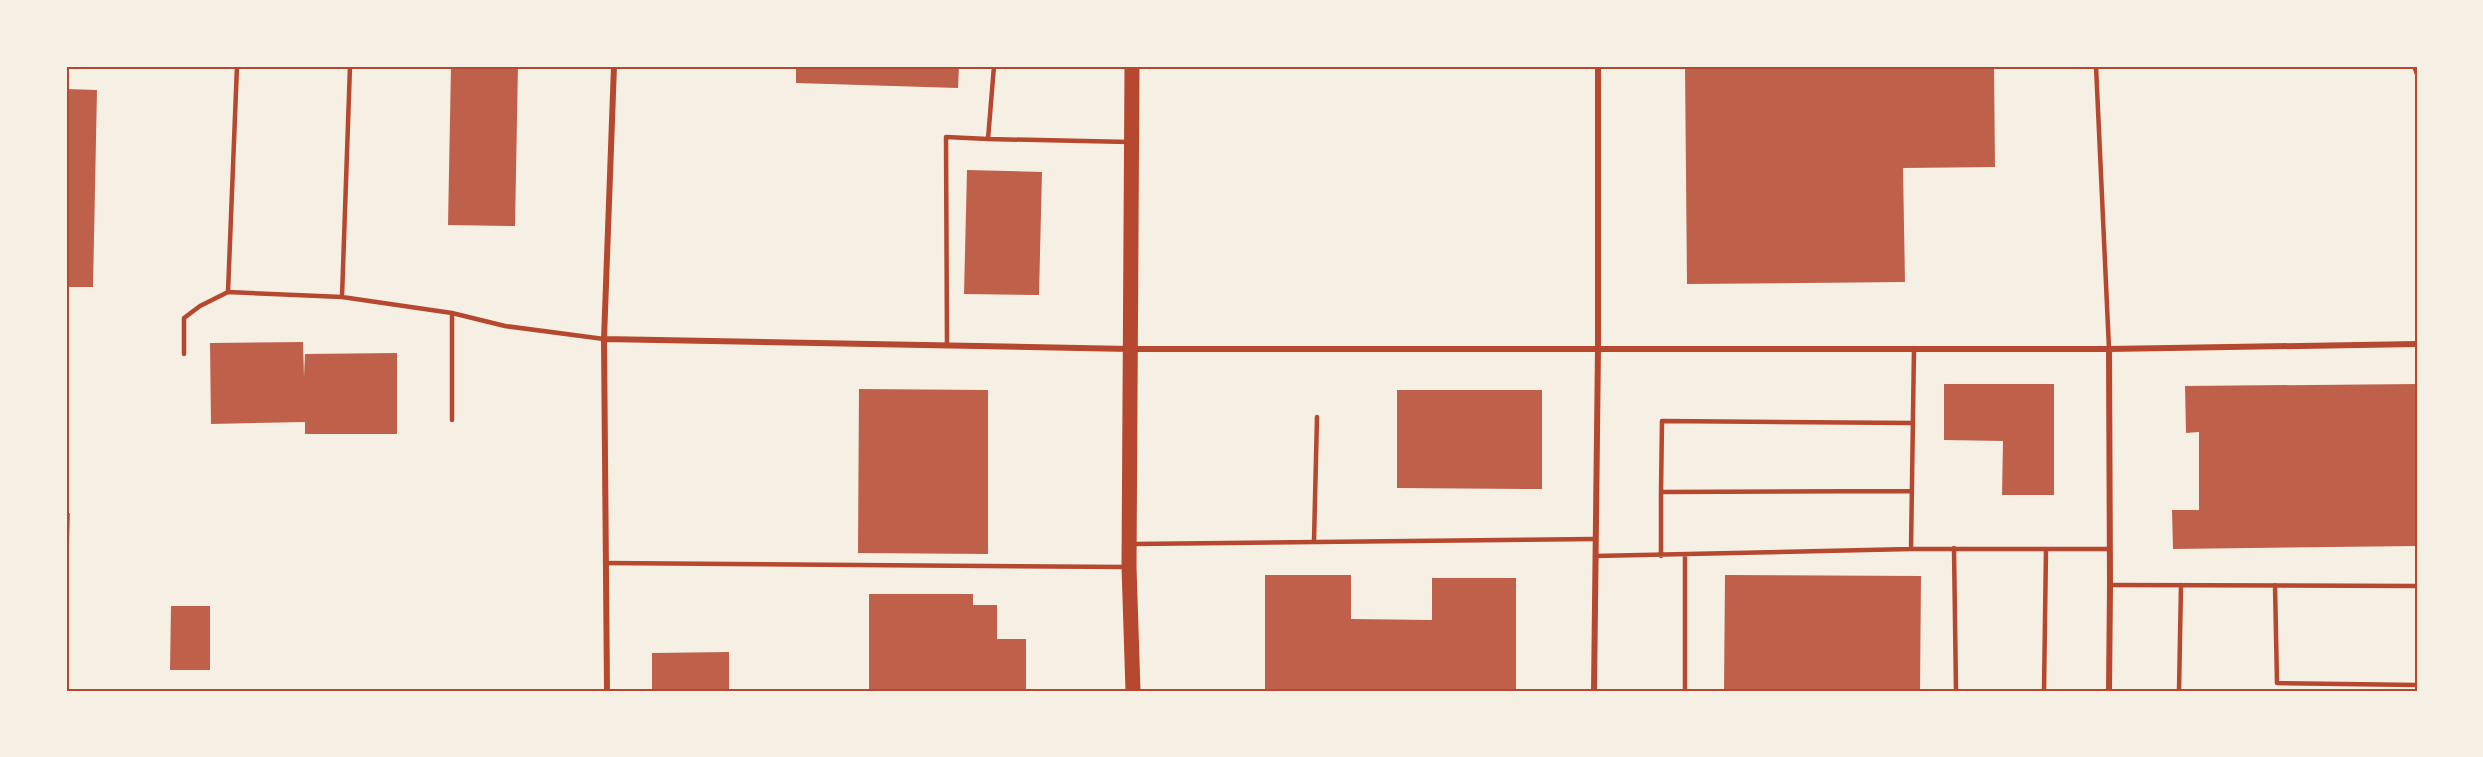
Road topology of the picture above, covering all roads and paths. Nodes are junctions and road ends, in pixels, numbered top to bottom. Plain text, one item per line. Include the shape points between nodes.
1 (237, 66) edge
2 (350, 66) edge
3 (614, 66) edge
4 (994, 66) edge
5 (1132, 66) edge
6 (1598, 66) edge
7 (2096, 66) edge
8 (2414, 66) edge
9 (2417, 74) edge
10 (988, 139) junction
11 (1131, 142) junction
12 (228, 292) junction
13 (342, 297) junction
14 (452, 313) junction
15 (604, 339) junction
16 (2417, 344) edge
17 (947, 346) junction
18 (1598, 348) junction
19 (1914, 348) junction
20 (1130, 349) junction
21 (2109, 349) junction
22 (184, 354) dead end
23 (1317, 417) dead end
24 (452, 420) dead end
25 (1912, 423) junction
26 (1910, 491) junction
27 (1661, 492) junction
28 (1595, 539) junction
29 (1314, 541) junction
30 (1129, 544) junction
31 (1954, 548) junction
32 (1911, 549) junction
33 (2046, 549) junction
34 (2110, 549) junction
35 (1685, 555) junction
36 (1595, 556) junction
37 (1660, 556) junction
38 (605, 563) junction
39 (1129, 567) junction
40 (2110, 585) junction
41 (2181, 585) junction
42 (2275, 585) junction
43 (2417, 586) edge
44 (2277, 683) junction
45 (2417, 685) edge
46 (607, 691) edge
47 (1133, 691) edge
48 (1594, 691) edge
49 (1685, 691) edge
50 (1956, 691) edge
51 (2044, 691) edge
52 (2109, 691) edge
53 (2179, 691) edge
54 (2277, 691) edge

1 - 12 lane
2 - 13 lane
3 - 15 street
4 - 10 lane
5 - 11 main road
6 - 18 street
7 - 21 lane
8 - 9 lane
10 - 11 lane
10 - 17 lane via 946,137
11 - 20 main road
12 - 13 lane
12 - 22 lane via 184,318
13 - 14 lane
14 - 15 lane via 505,326
14 - 24 lane
15 - 17 street
15 - 38 street
16 - 21 street
17 - 20 street
18 - 19 street
18 - 20 street
18 - 28 street
19 - 21 street
19 - 25 lane
20 - 30 main road
21 - 34 street
23 - 29 lane
25 - 26 lane
25 - 27 lane via 1662,422
26 - 27 lane
26 - 32 lane
27 - 37 lane
28 - 29 lane
28 - 36 street
29 - 30 lane
30 - 39 main road
31 - 32 lane
31 - 33 lane
31 - 50 lane
32 - 35 lane
33 - 34 lane
33 - 51 lane
34 - 40 street
35 - 37 lane
35 - 49 lane
36 - 37 lane
36 - 48 street
38 - 39 lane
38 - 46 street
39 - 47 main road
40 - 41 lane
40 - 52 street
41 - 42 lane
41 - 53 lane
42 - 43 lane
42 - 44 lane
44 - 45 lane
44 - 54 lane

